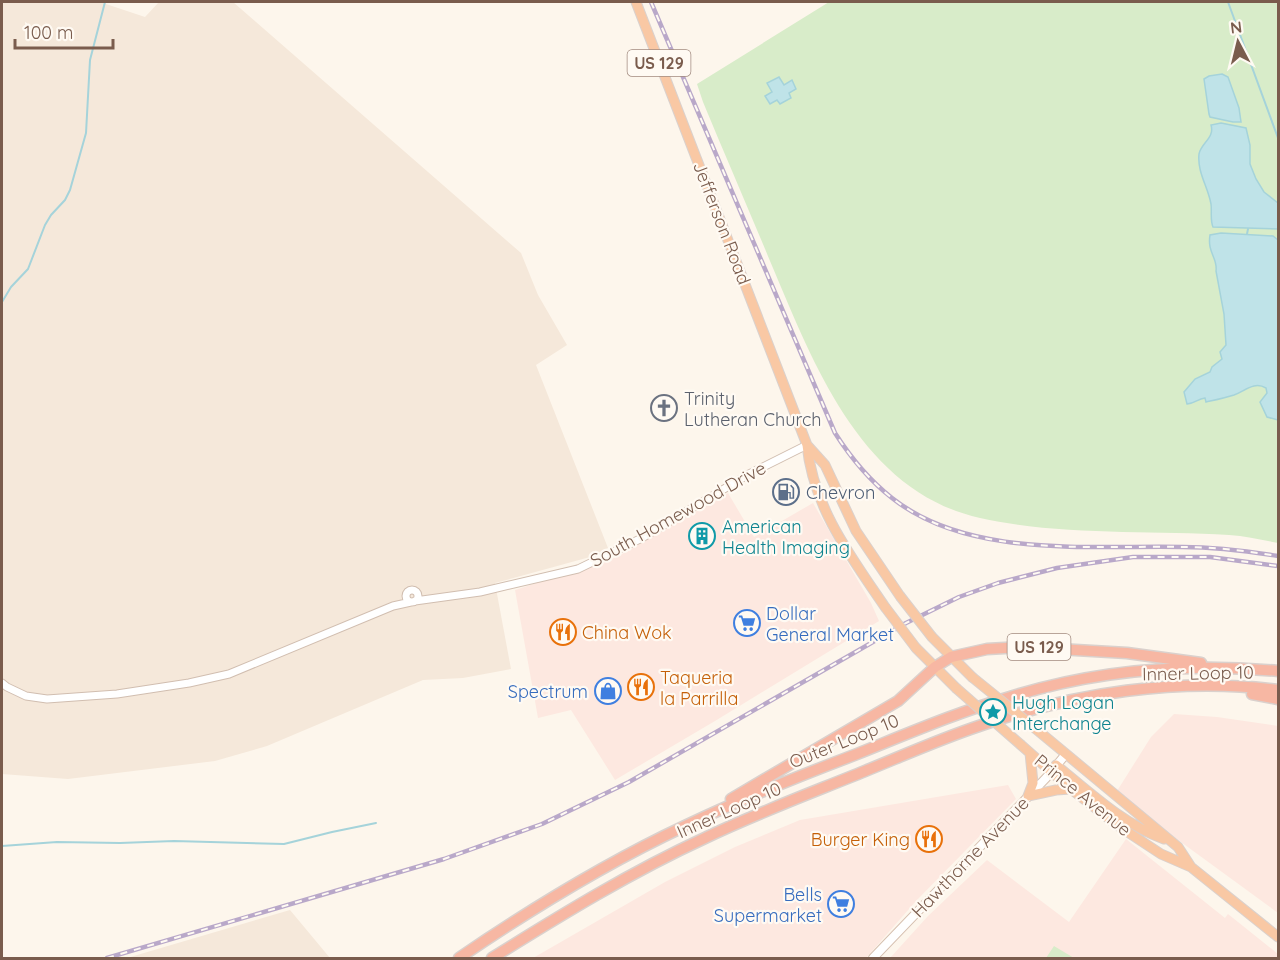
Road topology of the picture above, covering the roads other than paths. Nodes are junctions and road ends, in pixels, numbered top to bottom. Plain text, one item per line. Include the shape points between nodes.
1 (636, 2) edge
2 (807, 445) junction
3 (440, 597) junction
4 (411, 600) junction
5 (951, 657) junction
6 (935, 667) junction
7 (1241, 668) junction
8 (1278, 671) edge
9 (2, 683) edge
10 (1186, 686) junction
11 (1278, 690) edge
12 (1278, 699) edge
13 (1008, 706) joint
14 (982, 712) joint
15 (1030, 753) junction
16 (1066, 754) junction
17 (1054, 768) junction
18 (1071, 789) junction
19 (1028, 796) junction
20 (686, 825) junction
21 (1172, 842) junction
22 (1191, 867) junction
23 (1278, 937) edge
24 (459, 958) edge
25 (492, 958) edge
26 (873, 958) edge

1 - 2 highway, Jefferson Road / US 129
2 - 3 street, South Homewood Drive via 749,474 642,538 578,569 480,592
2 - 5 highway, Jefferson Road / US 129, bridge via 825,465 856,531 900,596
2 - 6 highway, Jefferson Road / US 129, bridge via 813,478 838,538 885,607
3 - 4 street, South Homewood Drive
3 - 4 street, South Homewood Drive via 416,592 418,597
4 - 9 street, South Homewood Drive via 229,674 189,683 47,699 26,696
5 - 6 highway
5 - 7 highway, US 129 via 1006,647 1044,648 1127,653
5 - 13 highway, Jefferson Road, bridge
6 - 14 highway, Jefferson Road / US 129, bridge
6 - 20 highway via 890,707
7 - 8 highway, Outer Loop 10 / US 129
7 - 20 highway, Outer Loop 10 via 1147,670 1070,681 1010,696 812,771
10 - 11 highway, Inner Loop 10
10 - 12 highway
10 - 25 highway, Inner Loop 10 via 1084,698 976,727 704,838 602,892
13 - 16 highway, Prince Avenue, bridge
14 - 15 highway, Prince Avenue / US 129, bridge
15 - 17 highway, Prince Avenue / US 129
15 - 19 highway via 1033,783
16 - 17 main road, Hawthorne Avenue
16 - 21 highway, Prince Avenue
17 - 18 highway, Prince Avenue / US 129
17 - 19 main road, Hawthorne Avenue
17 - 21 highway via 1152,835
18 - 19 highway
18 - 22 highway, Prince Avenue / US 129 via 1141,841
19 - 26 main road, Hawthorne Avenue
20 - 24 highway, Outer Loop 10 via 557,895
21 - 22 highway, Prince Avenue
22 - 23 highway, Prince Avenue / US 129

